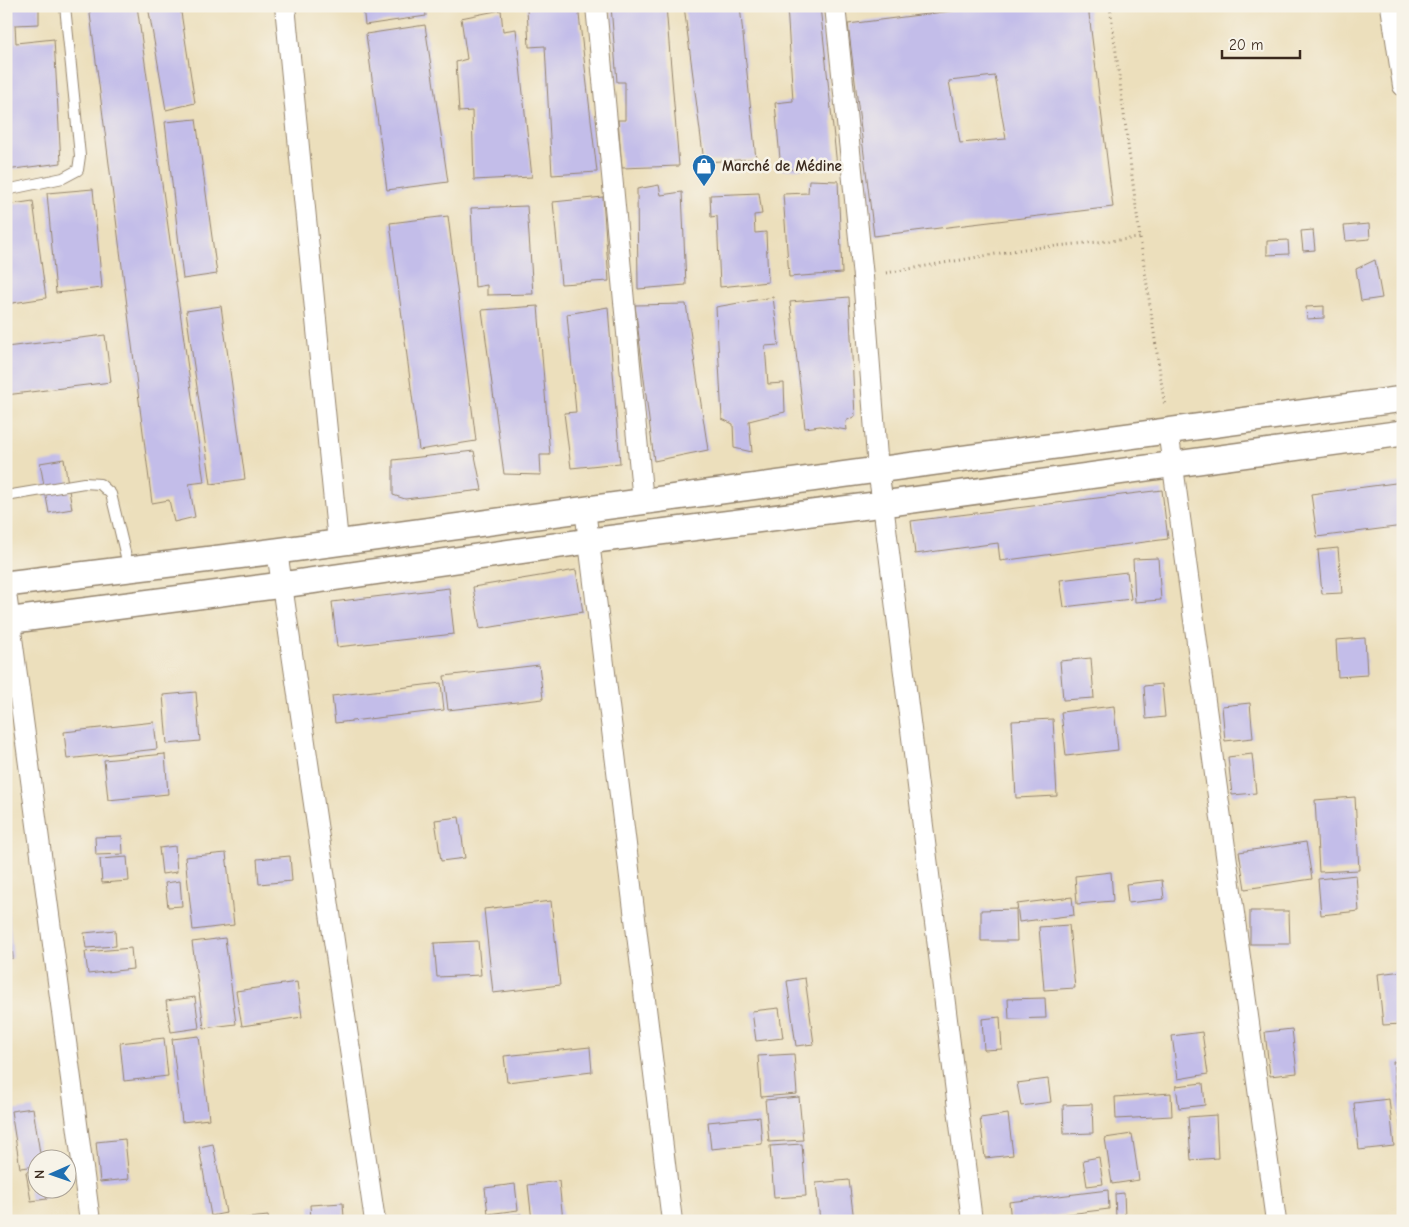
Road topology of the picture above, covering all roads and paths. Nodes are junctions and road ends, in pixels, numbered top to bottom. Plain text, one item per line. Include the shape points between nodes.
1 (65, 6) edge
2 (285, 6) edge
3 (596, 6) edge
4 (835, 6) edge
5 (1110, 6) edge
6 (1391, 6) edge
7 (1403, 86) edge
8 (6, 190) edge
9 (1140, 238) junction
10 (863, 277) junction
11 (1403, 399) edge
12 (1168, 430) junction
13 (1403, 433) edge
14 (1173, 464) junction
15 (878, 470) junction
16 (6, 496) edge
17 (642, 502) junction
18 (883, 504) junction
19 (585, 509) junction
20 (589, 541) junction
21 (338, 542) junction
22 (277, 551) junction
23 (129, 569) junction
24 (6, 584) edge
25 (282, 585) junction
26 (6, 593) edge
27 (8, 621) edge
28 (90, 1221) edge
29 (375, 1221) edge
30 (672, 1221) edge
31 (972, 1221) edge
32 (1276, 1221) edge

1 - 8 lane via 80,156 78,170 63,178
2 - 21 street
3 - 17 street
4 - 10 street
5 - 9 path
6 - 7 street
9 - 10 path via 1024,249
9 - 12 path
10 - 15 street
11 - 12 street
12 - 14 street
12 - 15 street
13 - 14 street
14 - 18 street
14 - 32 street
15 - 17 street
15 - 18 street
16 - 23 lane via 84,483 100,484 111,494
17 - 19 street
18 - 20 street
18 - 31 street
19 - 20 street
19 - 21 street
20 - 25 street
20 - 30 street
21 - 22 street
22 - 23 street
22 - 25 street
23 - 24 street
25 - 27 street
25 - 29 street
26 - 27 street
27 - 28 street

